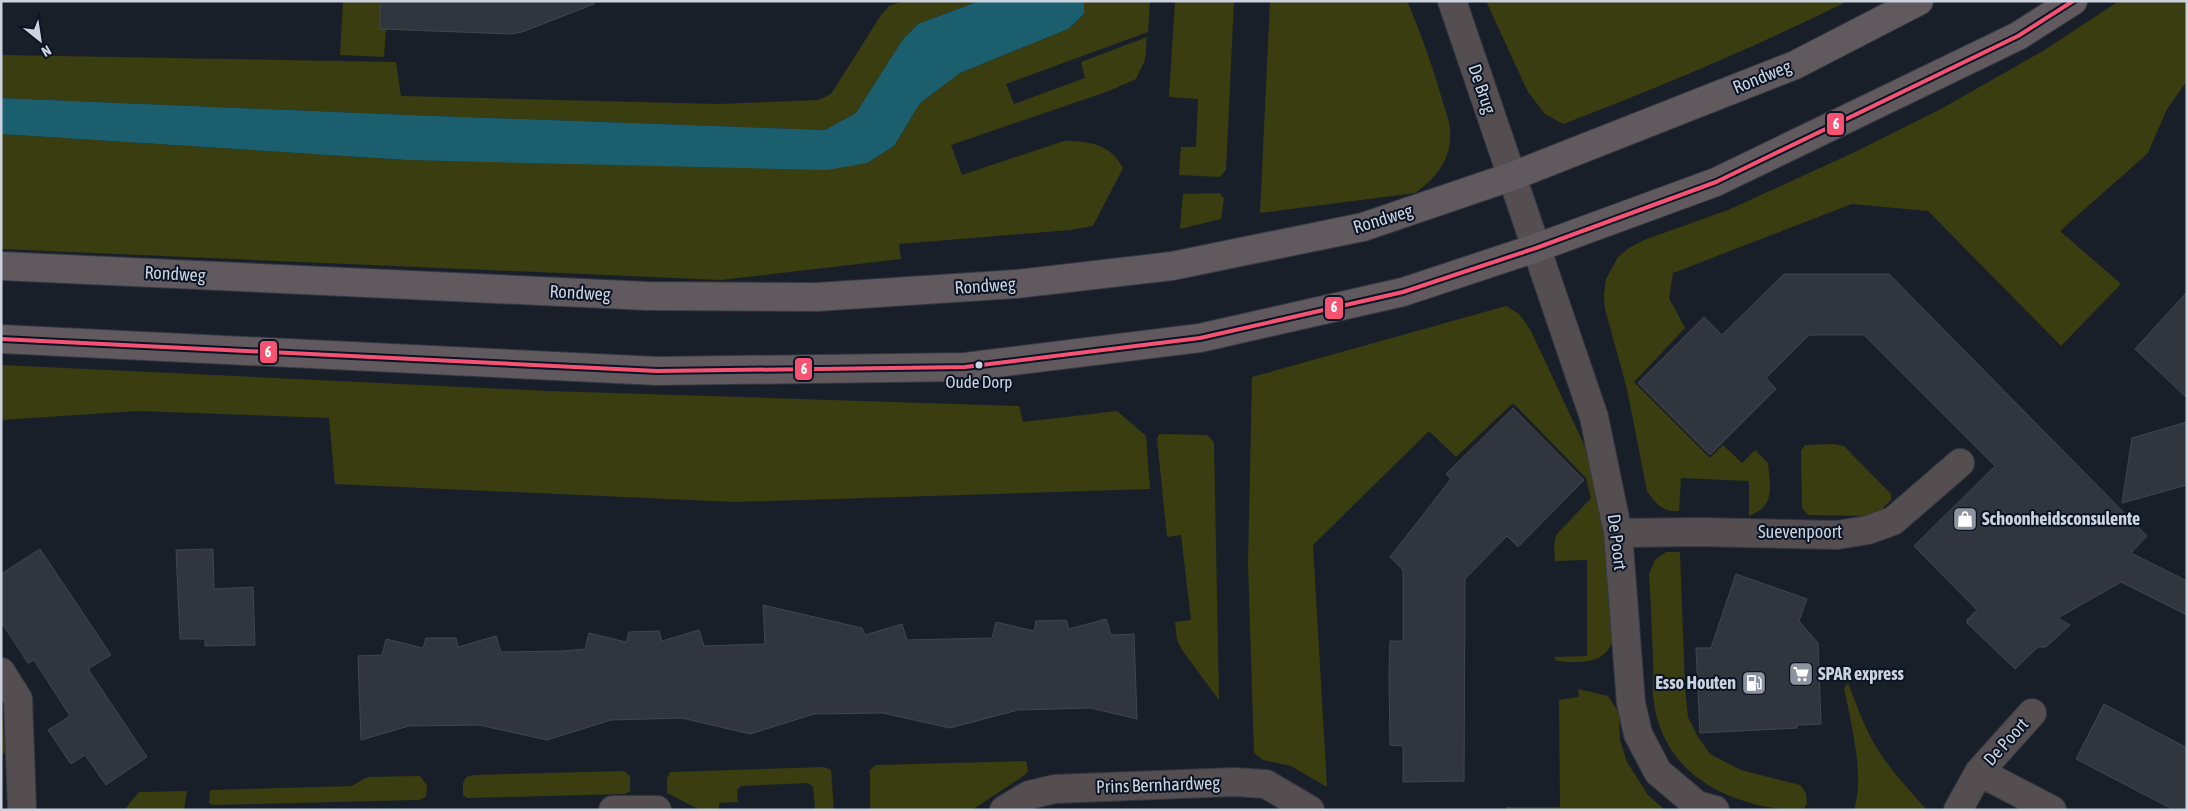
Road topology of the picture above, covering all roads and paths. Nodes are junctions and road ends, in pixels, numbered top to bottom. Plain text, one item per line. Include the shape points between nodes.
1 (1452, 1) edge
2 (1919, 1) edge
3 (2073, 1) edge
4 (1513, 176) junction
5 (1536, 248) junction
6 (1, 266) edge
7 (1, 339) edge
8 (1960, 463) dead end
9 (1618, 533) junction
10 (1, 672) edge
11 (2032, 713) dead end
12 (1979, 772) junction
13 (11, 779) edge
14 (22, 810) edge
15 (613, 810) edge
16 (657, 810) edge
17 (1004, 810) edge
18 (1310, 810) edge
19 (1715, 810) edge
20 (1958, 810) edge
21 (2052, 810) edge

1 - 4 street, De Brug
2 - 4 main road, Rondweg via 1795,65
3 - 5 main road via 2018,36 1716,182
4 - 5 street, De Brug
4 - 6 main road, Rondweg via 1363,228 1172,266 1016,284 817,297 646,296
5 - 7 main road via 1403,292 1200,338 965,367 657,371
5 - 9 street, De Poort via 1594,417
8 - 9 street, Suevenpoort via 1893,520 1868,530 1837,535
9 - 19 street, De Poort via 1630,703 1638,734 1658,772 1697,805
10 - 13 street via 18,699
11 - 12 street, De Poort
12 - 20 street, De Poort
12 - 21 street, De Poort
13 - 14 street
15 - 16 street
17 - 18 street, Prins Bernhardweg via 1029,795 1055,789 1234,782 1266,784

